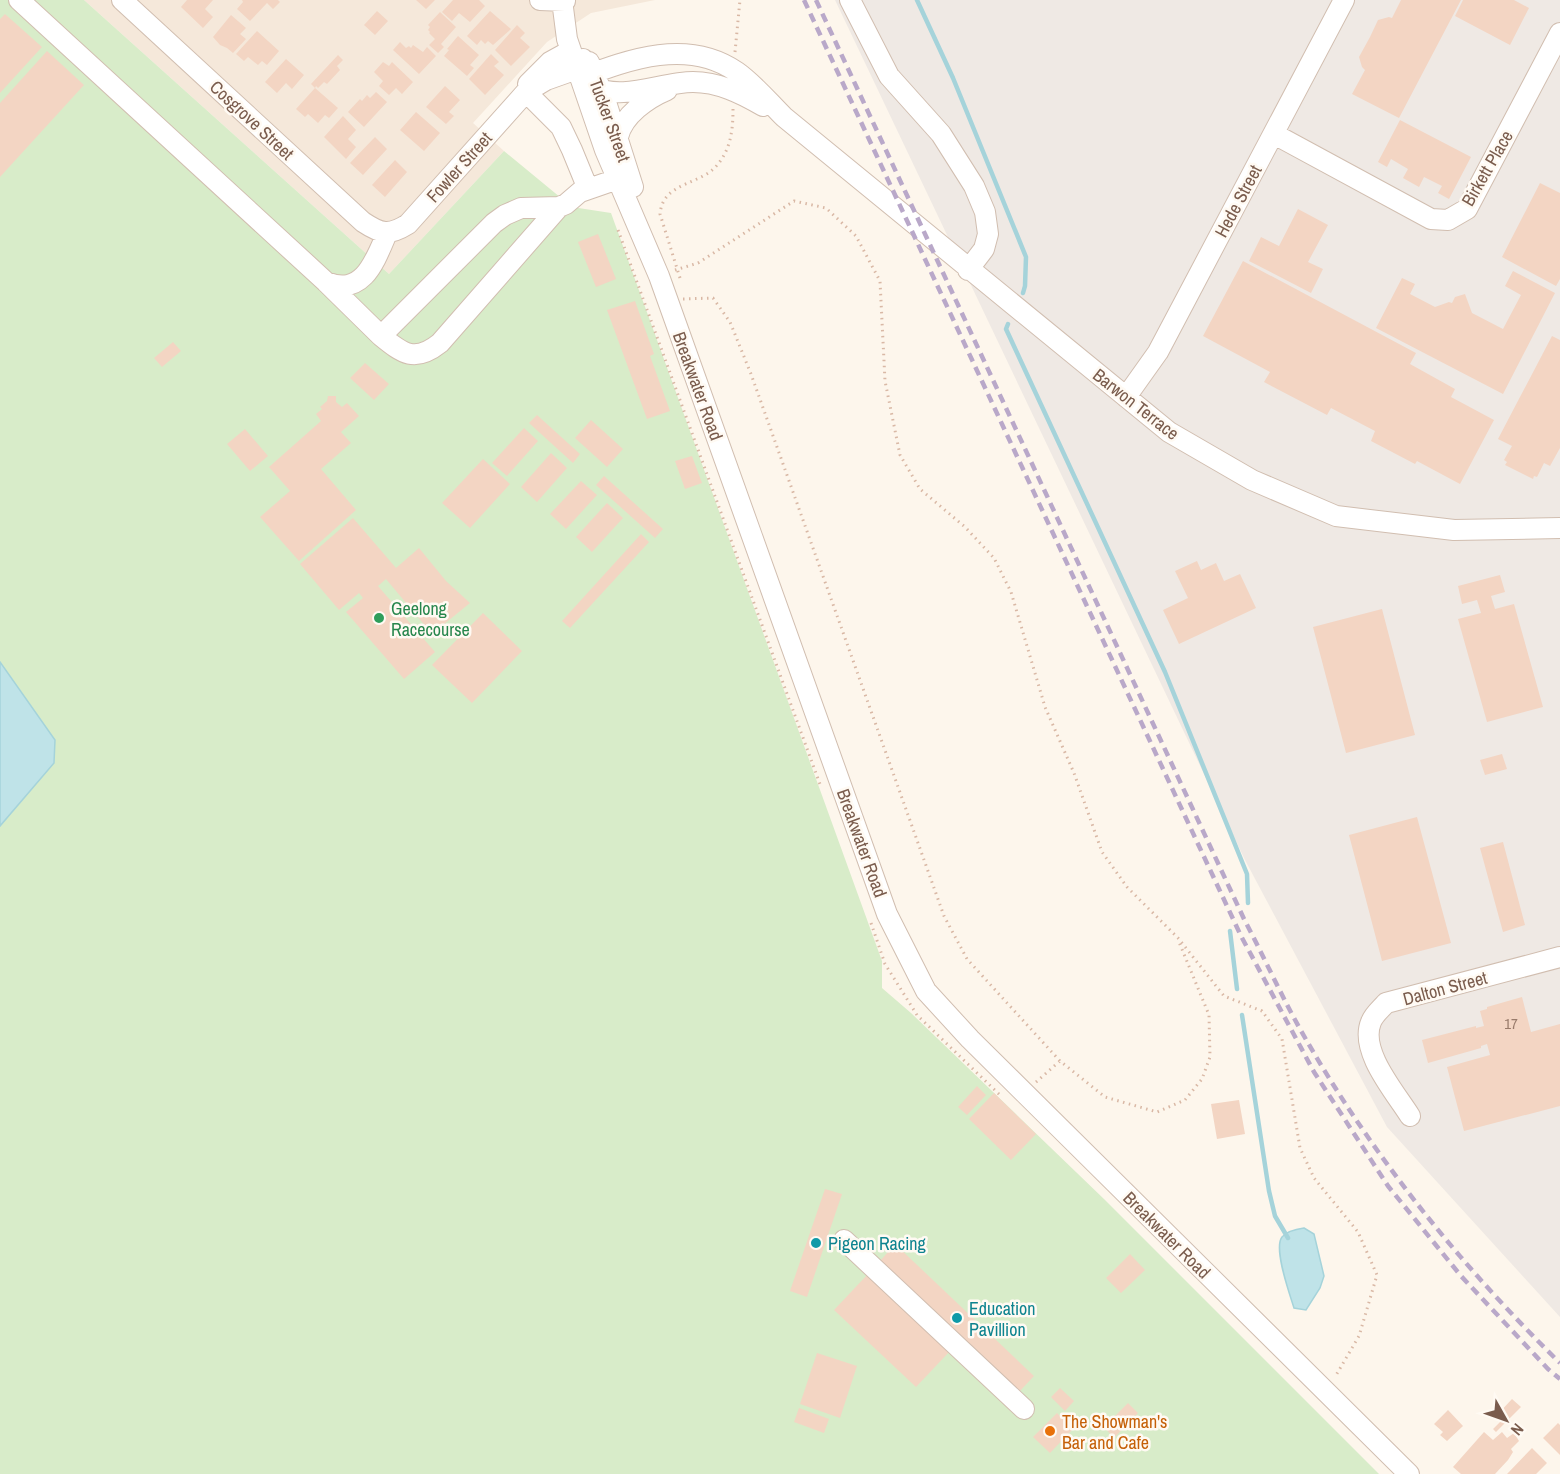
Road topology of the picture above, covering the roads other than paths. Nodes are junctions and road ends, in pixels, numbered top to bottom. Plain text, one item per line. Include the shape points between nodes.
1 (19, 0) edge
2 (122, 0) edge
3 (540, 0) edge
4 (850, 0) edge
5 (863, 0) edge
6 (1344, 0) edge
7 (563, 1) edge
8 (865, 28) junction
9 (1560, 33) edge
10 (584, 69) junction
11 (696, 82) junction
12 (526, 92) junction
13 (784, 117) junction
14 (1274, 134) junction
15 (618, 137) junction
16 (623, 177) junction
17 (588, 189) junction
18 (559, 207) junction
19 (387, 233) junction
20 (646, 242) joint
21 (968, 270) junction
22 (326, 282) junction
23 (381, 336) junction
24 (1126, 398) junction
25 (1560, 528) edge
26 (1560, 957) edge
27 (1410, 1116) dead end
28 (844, 1240) dead end
29 (1024, 1409) dead end
30 (1409, 1474) edge

1 - 22 street
2 - 19 street, Cosgrove Street via 363,222
3 - 7 street
4 - 8 street
5 - 8 street
6 - 14 street, Hede Street
7 - 10 street, Tucker Street via 564,26
8 - 21 street via 889,76 941,134 974,186 985,212 988,234 984,249
9 - 14 street, Birkett Place via 1467,209 1448,220 1431,219
10 - 11 street, Barwon Terrace via 619,92
10 - 12 street, Fowler Street via 557,57 530,81
10 - 13 street, Barwon Terrace via 664,54 708,59 735,71
10 - 15 street, Tucker Street
10 - 16 street
11 - 13 street, Barwon Terrace via 735,91
11 - 15 street, Barwon Terrace via 670,88 648,100 624,123
12 - 17 street via 561,127
12 - 19 street, Fowler Street via 408,224
13 - 21 street, Barwon Terrace
14 - 24 street, Hede Street via 1158,352
15 - 16 street, Tucker Street
16 - 17 street
16 - 20 street, Tucker Street
17 - 18 street
18 - 23 street via 521,208 505,215
18 - 23 street via 430,351 419,355 400,351
19 - 22 street via 373,267 357,282 341,286
20 - 30 street, Breakwater Road via 668,272 679,296 887,914 926,991 1017,1099
21 - 24 street, Barwon Terrace
22 - 23 street
24 - 25 street, Barwon Terrace via 1169,432 1252,480 1336,516 1454,530
26 - 27 street, Dalton Street via 1386,1004 1374,1015 1368,1035 1370,1048
28 - 29 street

